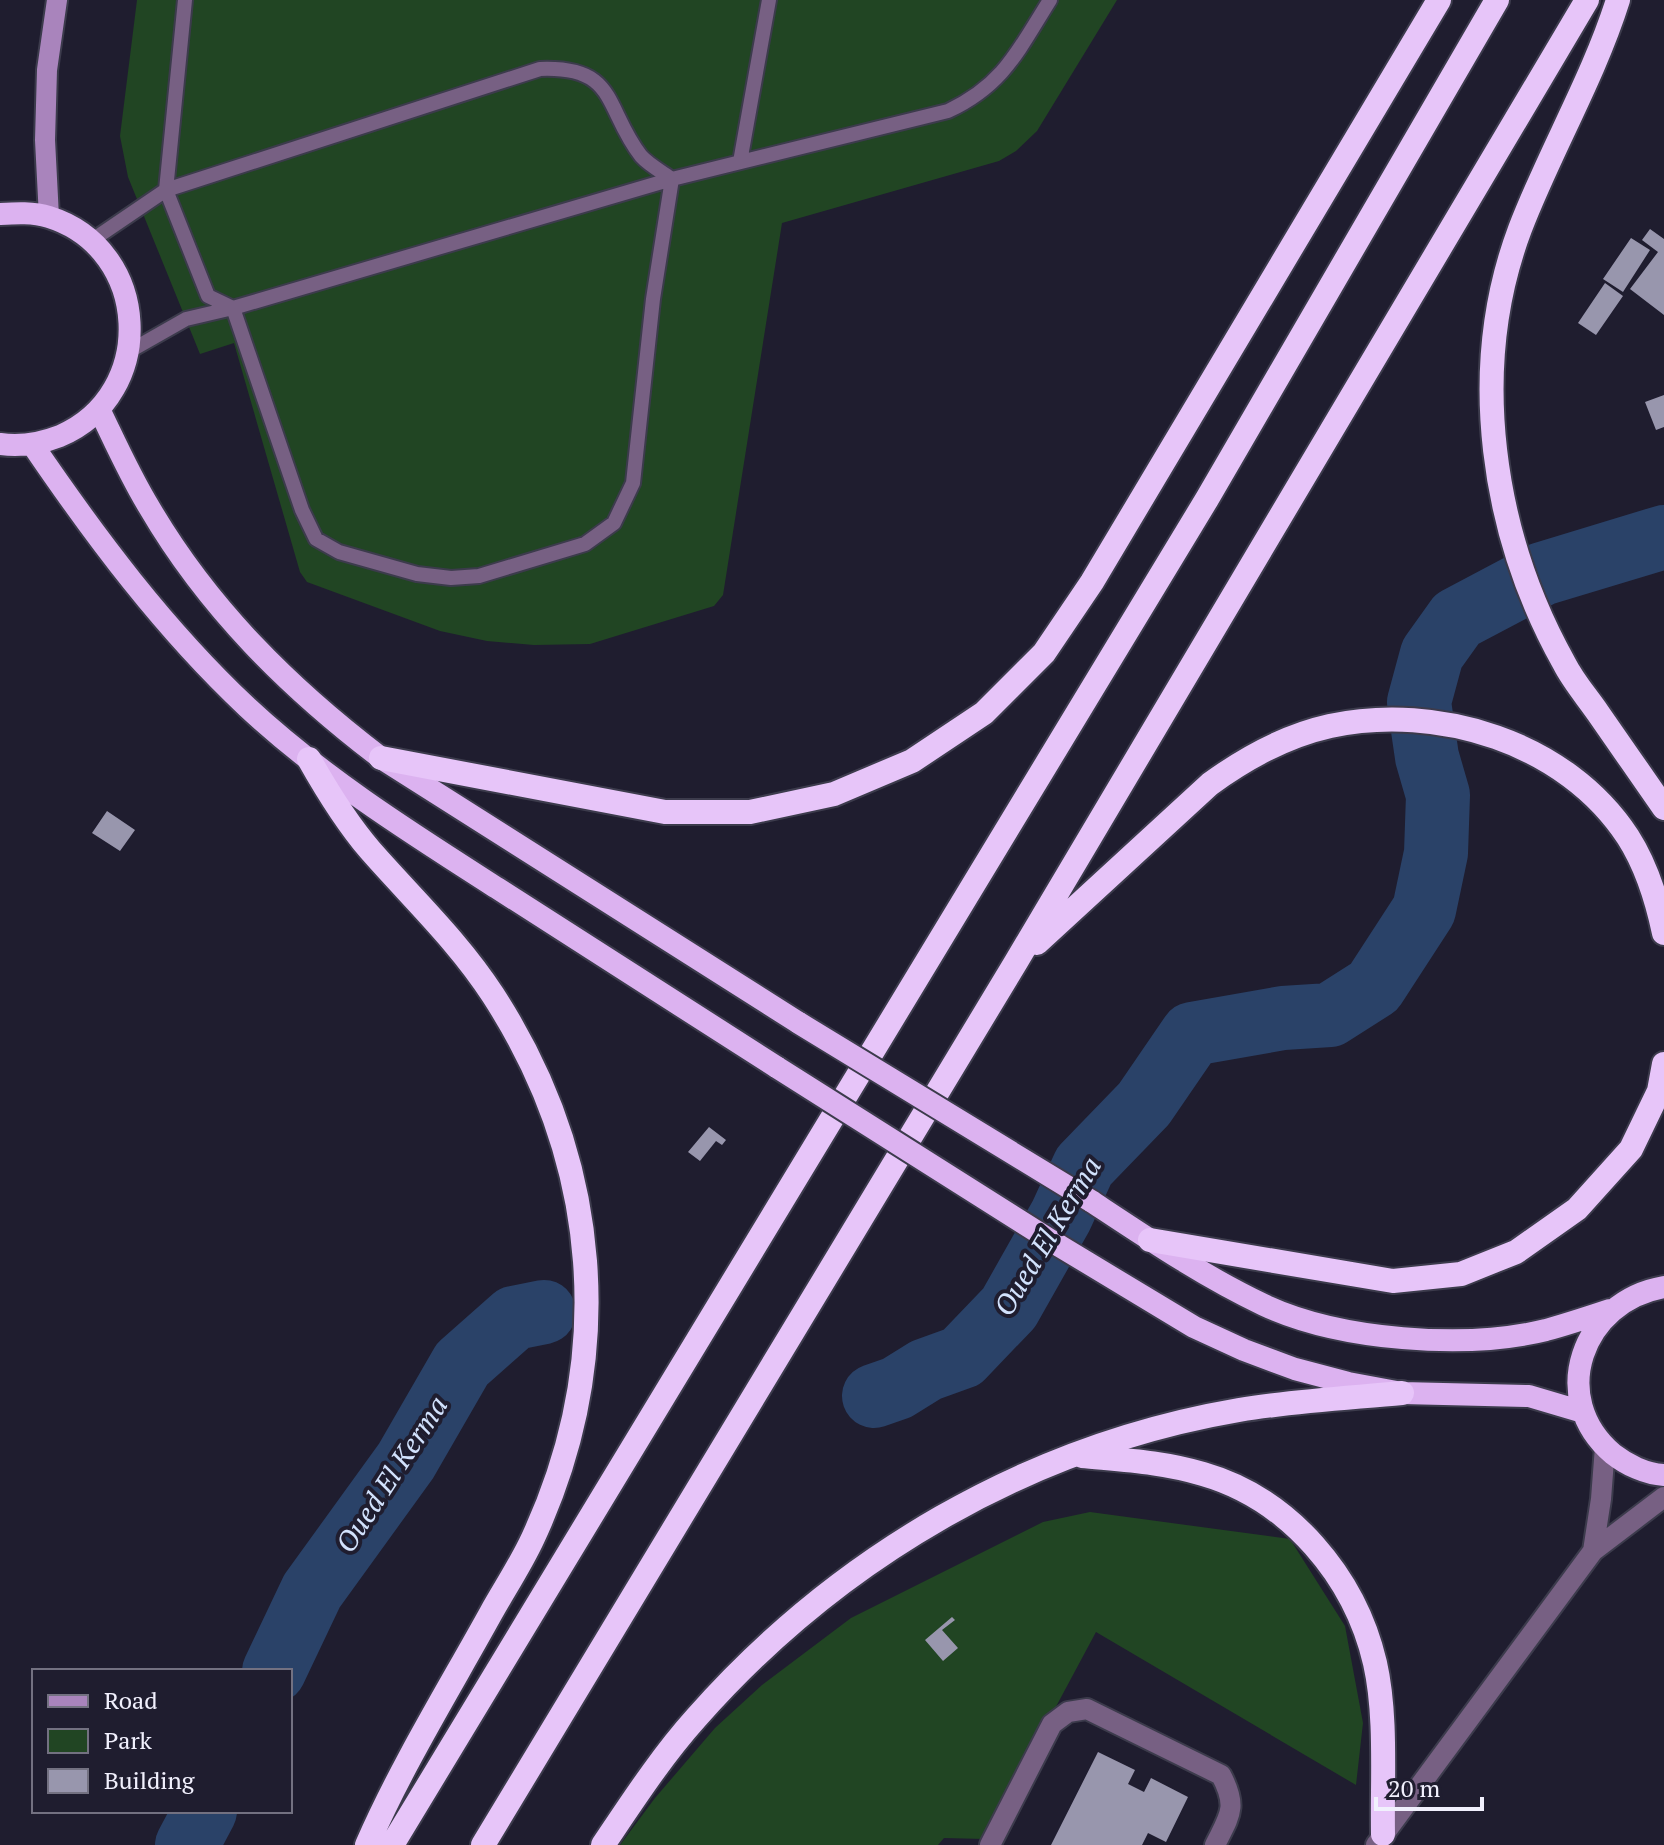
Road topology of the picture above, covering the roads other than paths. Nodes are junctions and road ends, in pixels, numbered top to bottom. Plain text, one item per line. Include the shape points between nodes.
1 (57, 0) edge
2 (185, 0) edge
3 (769, 0) edge
4 (1050, 0) edge
5 (1439, 0) edge
6 (1497, 0) edge
7 (1587, 0) edge
8 (1618, 0) edge
9 (740, 162) junction
10 (672, 179) junction
11 (166, 190) junction
12 (0, 214) edge
13 (49, 217) junction
14 (91, 241) junction
15 (233, 308) junction
16 (128, 352) junction
17 (99, 409) junction
18 (0, 444) edge
19 (32, 444) junction
20 (381, 758) junction
21 (309, 759) junction
22 (1664, 808) edge
23 (1664, 933) edge
24 (1016, 962) junction
25 (1664, 1064) edge
26 (1150, 1240) junction
27 (1664, 1287) edge
28 (1610, 1310) junction
29 (1402, 1393) junction
30 (1583, 1412) junction
31 (1605, 1447) junction
32 (1072, 1455) junction
33 (1664, 1475) edge
34 (1664, 1497) edge
35 (1593, 1551) junction
36 (1380, 1839) edge
37 (367, 1845) edge
38 (392, 1845) edge
39 (483, 1845) edge
40 (603, 1845) edge
41 (990, 1845) edge
42 (1215, 1845) edge

1 - 13 main road via 47,84
2 - 11 lane
3 - 9 lane
4 - 9 lane via 1000,76 967,102
5 - 20 highway via 1092,582 1044,653 984,713 912,761 834,794 750,812 665,812
6 - 38 highway via 1207,499
7 - 24 highway
8 - 22 highway via 1520,230 1497,328 1493,428 1508,527 1542,622 1566,667
9 - 10 lane
10 - 11 lane via 642,158 591,76 565,68 540,69
10 - 15 lane
10 - 15 lane via 633,483 614,523 585,544 479,576 417,574 339,552 316,539
11 - 14 lane
11 - 15 lane via 208,296
12 - 13 highway
13 - 14 highway
14 - 16 highway via 108,259 124,292 131,328
15 - 16 lane via 186,319
16 - 17 highway via 118,383
17 - 19 highway via 69,432
17 - 20 highway via 149,508 211,598 291,684
18 - 19 highway
19 - 21 highway via 96,537 168,625 247,707
20 - 26 highway, bridge
21 - 29 highway, bridge via 404,828 1146,1300 1244,1350 1295,1369
21 - 37 highway via 369,849 463,951 523,1046 566,1154 586,1262 584,1365 550,1498
23 - 24 highway via 1656,897 1628,838 1596,797 1556,764 1510,741 1397,720 1330,726 1237,764
24 - 39 highway
25 - 26 highway via 1659,1091 1631,1149 1577,1209 1516,1252 1461,1274 1393,1281
26 - 28 highway via 1266,1306 1348,1331 1446,1340 1496,1337 1544,1331
27 - 28 highway via 1627,1298
28 - 30 highway via 1585,1346 1579,1379
29 - 30 highway via 1529,1396
29 - 32 highway via 1240,1410
30 - 31 highway
31 - 33 highway via 1638,1469
31 - 35 street
32 - 36 highway via 1205,1474 1284,1516 1316,1547 1343,1582 1375,1665
32 - 40 highway via 953,1510 819,1598 764,1646 694,1720
34 - 35 street
35 - 36 street
41 - 42 street via 1052,1724 1068,1712 1087,1709 1221,1775 1231,1794 1230,1814

